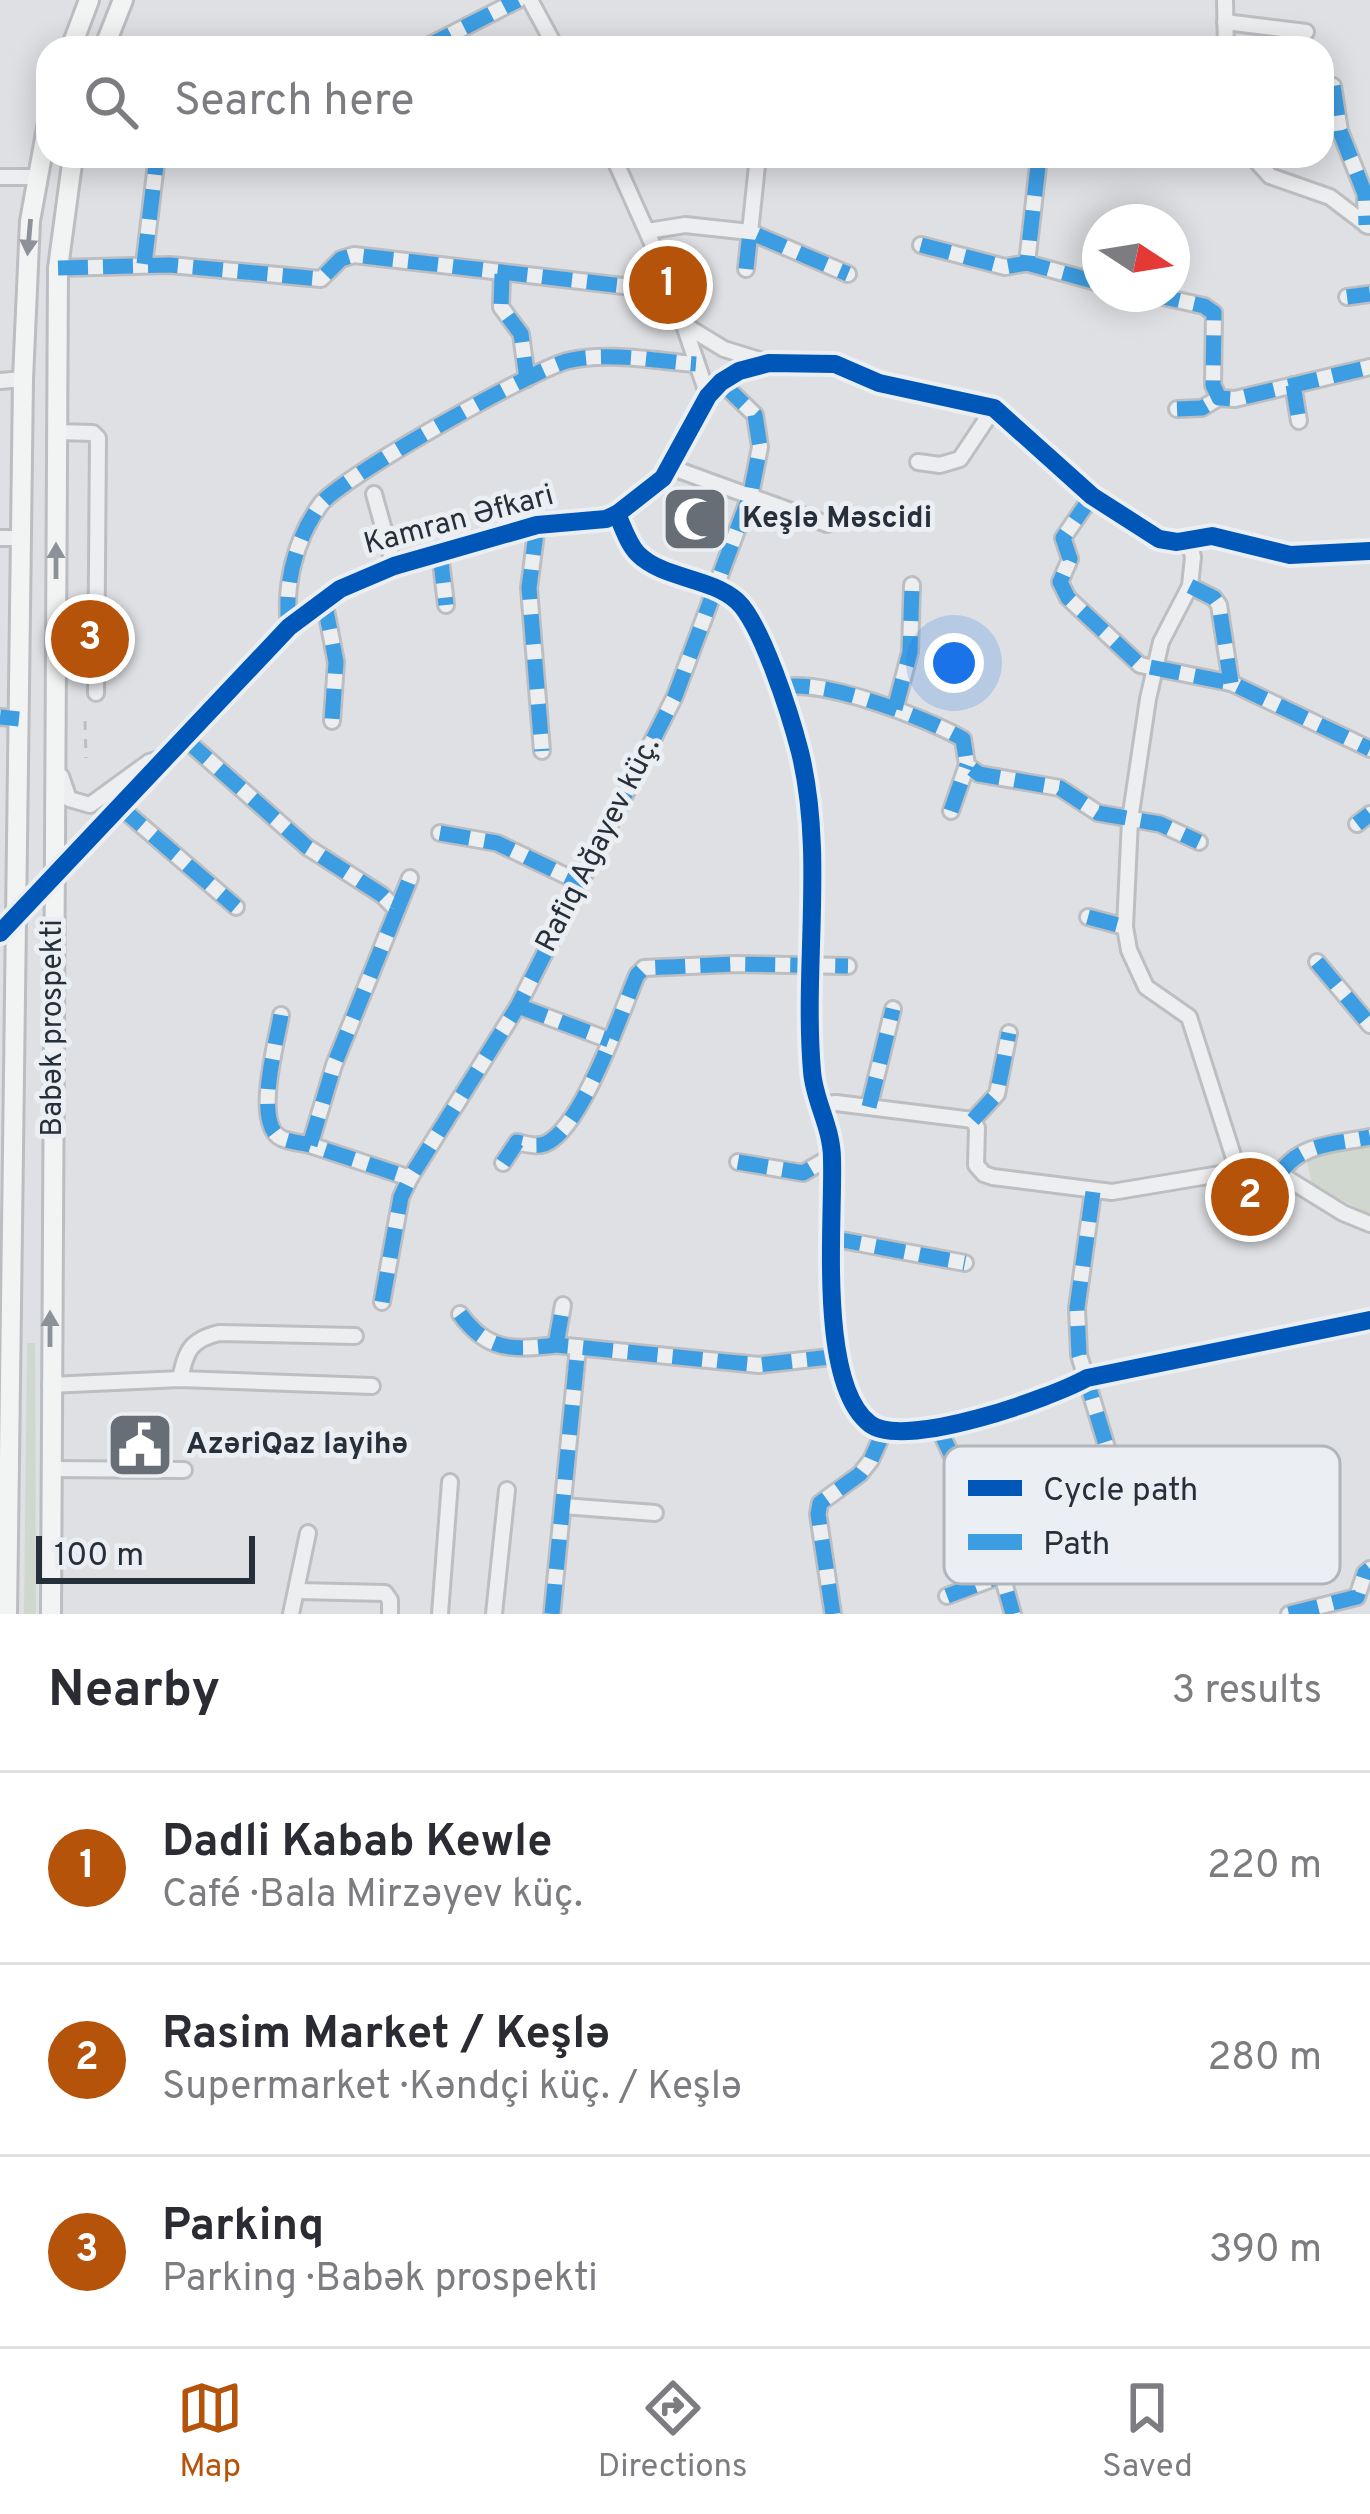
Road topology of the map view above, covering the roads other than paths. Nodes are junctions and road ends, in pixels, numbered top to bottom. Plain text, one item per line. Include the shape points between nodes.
1 (123, 0) edge
2 (518, 0) edge
3 (530, 0) edge
4 (1226, 0) edge
5 (88, 2) edge
6 (1226, 22) junction
7 (1306, 32) dead end
8 (75, 36) edge
9 (109, 36) edge
10 (448, 36) edge
11 (550, 36) edge
12 (1226, 36) edge
13 (1334, 92) edge
14 (37, 168) edge
15 (71, 168) edge
16 (156, 168) edge
17 (619, 168) edge
18 (757, 168) edge
19 (1038, 168) edge
20 (1263, 168) edge
21 (0, 177) edge
22 (35, 177) junction
23 (1368, 226) edge
24 (648, 231) junction
25 (750, 232) junction
26 (921, 245) dead end
27 (1027, 263) junction
28 (144, 264) junction
29 (58, 268) junction
30 (746, 269) dead end
31 (502, 274) junction
32 (848, 274) dead end
33 (1082, 278) edge
34 (670, 281) junction
35 (1370, 294) edge
36 (1347, 297) dead end
37 (1190, 303) edge
38 (683, 324) junction
39 (769, 363) junction
40 (696, 364) junction
41 (1370, 367) edge
42 (22, 379) junction
43 (526, 379) junction
44 (0, 380) edge
45 (721, 382) junction
46 (1293, 385) junction
47 (709, 396) junction
48 (1219, 398) junction
49 (994, 408) junction
50 (1177, 409) dead end
51 (1299, 421) dead end
52 (57, 432) junction
53 (918, 462) dead end
54 (670, 467) junction
55 (374, 494) dead end
56 (751, 494) junction
57 (1092, 496) junction
58 (617, 514) junction
59 (827, 524) dead end
60 (537, 525) junction
61 (10, 538) edge
62 (1189, 541) junction
63 (1370, 551) edge
64 (440, 553) junction
65 (394, 566) junction
66 (912, 585) dead end
67 (1190, 586) junction
68 (716, 590) junction
69 (324, 600) junction
70 (446, 605) dead end
71 (289, 627) junction
72 (1153, 670) junction
73 (1231, 683) junction
74 (780, 688) junction
75 (96, 693) dead end
76 (895, 709) junction
77 (10, 718) edge
78 (332, 721) dead end
79 (185, 739) junction
80 (55, 740) junction
81 (1370, 749) edge
82 (542, 751) dead end
83 (167, 757) junction
84 (967, 765) junction
85 (119, 806) junction
86 (952, 811) dead end
87 (1130, 820) junction
88 (440, 833) dead end
89 (1199, 842) dead end
90 (54, 875) junction
91 (8, 876) edge
92 (410, 878) dead end
93 (579, 882) junction
94 (236, 907) dead end
95 (397, 910) junction
96 (16, 915) junction
97 (1088, 917) dead end
98 (1125, 927) junction
99 (0, 932) edge
100 (1317, 962) dead end
101 (848, 966) dead end
102 (810, 967) junction
103 (0, 984) edge
104 (518, 1006) junction
105 (892, 1009) dead end
106 (281, 1015) dead end
107 (1370, 1025) edge
108 (16, 1033) junction
109 (1009, 1034) dead end
110 (609, 1040) junction
111 (822, 1104) junction
112 (869, 1107) junction
113 (973, 1120) junction
114 (1370, 1137) edge
115 (310, 1145) junction
116 (832, 1156) junction
117 (738, 1162) dead end
118 (503, 1163) dead end
119 (1238, 1171) junction
120 (1280, 1174) junction
121 (410, 1178) junction
122 (1094, 1192) junction
123 (1370, 1224) edge
124 (831, 1238) junction
125 (965, 1263) dead end
126 (382, 1302) dead end
127 (563, 1305) dead end
128 (460, 1314) dead end
129 (1370, 1320) edge
130 (355, 1336) dead end
131 (556, 1345) junction
132 (578, 1347) junction
133 (839, 1356) junction
134 (1088, 1378) junction
135 (180, 1379) junction
136 (11, 1384) junction
137 (50, 1385) junction
138 (372, 1386) dead end
139 (938, 1426) junction
140 (884, 1431) junction
141 (948, 1446) edge
142 (1108, 1446) edge
143 (50, 1468) junction
144 (184, 1470) dead end
145 (450, 1482) dead end
146 (507, 1490) dead end
147 (563, 1505) junction
148 (656, 1513) dead end
149 (50, 1517) junction
150 (308, 1533) dead end
151 (1370, 1570) edge
152 (977, 1584) edge
153 (1006, 1584) edge
154 (298, 1591) junction
155 (946, 1596) dead end
156 (1357, 1598) junction
157 (8, 1614) edge
158 (18, 1614) edge
159 (41, 1614) edge
160 (51, 1614) edge
161 (291, 1614) edge
162 (390, 1614) edge
163 (440, 1614) edge
164 (494, 1614) edge
165 (552, 1614) edge
166 (833, 1614) edge
167 (1013, 1614) edge
168 (1289, 1614) edge
169 (1365, 1614) edge

1 - 9 main road
2 - 10 street
3 - 11 street
4 - 6 street
5 - 8 main road
6 - 7 street
6 - 12 street
13 - 23 street
14 - 22 main road, Babək prospekti
15 - 29 main road, Babək prospekti
16 - 28 street
17 - 24 street
18 - 25 street
19 - 27 street
20 - 23 street via 1330,197
21 - 22 street
22 -> 42 main road, Babək prospekti
24 - 25 street via 685,225
24 - 34 street
25 - 30 street
25 - 32 street
26 - 27 street via 1005,267
27 - 33 street
28 - 29 street
28 - 31 street via 321,279 354,255
29 - 52 main road, Babək prospekti
31 - 34 street via 632,287
31 - 43 street via 501,307 520,334
34 - 38 street
35 - 36 street
37 - 48 street via 1214,313
38 - 39 street
38 - 40 street
39 - 45 street
39 - 49 street via 836,364 879,383
40 - 43 street via 588,358
40 - 47 street
41 - 46 street
42 - 44 street
42 - 61 main road, Babək prospekti
43 - 71 street via 322,500 291,574
45 - 47 street
45 - 56 street, Rafiq Ağayev küç. via 760,430
46 - 48 street
46 - 51 street
47 - 54 street
48 - 50 street
49 - 53 street via 960,459
49 - 57 street
52 - 75 street via 98,438
80 -> 52 main road, Babək prospekti
54 - 56 street
54 - 58 street
55 - 65 street
56 - 59 street
56 - 68 street, Rafiq Ağayev küç.
57 - 62 street via 1149,535
57 - 72 street via 1063,538 1070,559 1061,589 1123,653
58 - 60 street, Kamran Əfkari
58 - 68 street via 641,558
60 - 64 street, Kamran Əfkari
60 - 82 street via 529,588
61 - 77 main road, Babək prospekti
62 - 63 street via 1212,536 1290,555
62 - 67 street
64 - 65 street, Kamran Əfkari
64 - 70 street
65 - 69 street, Kamran Əfkari
66 - 76 street via 910,652
67 - 72 street
67 - 73 street via 1219,605
68 - 74 street via 745,611
68 - 93 street, Rafiq Ağayev küç. via 675,696
69 - 71 street, Kamran Əfkari
69 - 78 street via 336,662
71 - 79 street, Kamran Əfkari
72 - 73 street
72 - 87 street
73 - 81 street
74 - 76 street via 802,685
74 - 102 street via 807,792
76 - 84 street via 963,739
77 - 91 main road, Babək prospekti
79 - 83 street, Kamran Əfkari
79 - 95 street via 307,848
80 - 83 street via 65,792 82,805
80 - 90 main road, Babək prospekti
83 - 85 street, Kamran Əfkari
84 - 86 street
84 - 87 street via 1060,788 1090,810
85 - 90 street, Kamran Əfkari
85 - 94 street
87 - 89 street
87 - 98 street
88 - 93 street via 497,843
90 - 96 street, Kamran Əfkari
137 -> 90 main road, Babək prospekti
91 - 96 main road, Babək prospekti
92 - 95 street
93 - 104 street, Rafiq Ağayev küç.
95 - 115 street
96 - 99 street, Kamran Əfkari
96 - 108 main road, Babək prospekti
97 - 98 street
98 - 119 street via 1146,987 1189,1017
100 - 107 street
101 - 102 street
102 - 110 street via 644,968
102 - 111 street via 812,1071
103 - 108 street
104 - 110 street
104 - 121 street, Rafiq Ağayev küç.
105 - 112 street
106 - 115 street via 266,1102 271,1128
108 - 136 main road, Babək prospekti
109 - 113 street via 998,1094
110 - 118 street via 559,1134 535,1146 517,1142
111 - 112 street
111 - 116 street
112 - 113 street
113 - 122 street via 974,1159 984,1174
114 - 120 street via 1302,1151
115 - 121 street
116 - 117 street via 803,1173
116 - 124 street
119 - 120 street
119 - 122 street
120 - 123 street
121 - 126 street, Rafiq Ağayev küç.
122 - 134 street via 1077,1308
124 - 125 street
124 - 133 street
127 - 131 street
128 - 131 street via 485,1341
129 - 134 street
130 - 135 street via 200,1338 187,1349
131 - 132 street
132 - 133 street via 759,1365
132 - 147 street
133 - 140 street via 856,1409
134 - 139 street via 1058,1394
134 - 142 street
135 - 137 street
135 - 138 street
136 - 157 main road, Babək prospekti
136 - 158 main road via 20,1437
137 - 143 main road, Babək prospekti
139 - 140 street
139 - 141 street
140 - 166 street via 860,1474 820,1502
143 - 144 street
143 - 149 main road, Babək prospekti
145 - 163 street
146 - 164 street
147 - 148 street
147 - 165 street
149 - 159 main road
149 - 160 main road, Babək prospekti
150 - 154 street
151 - 156 street
152 - 155 street
153 - 167 street
154 - 161 street
154 - 162 street via 385,1593
156 - 168 street
156 - 169 street

